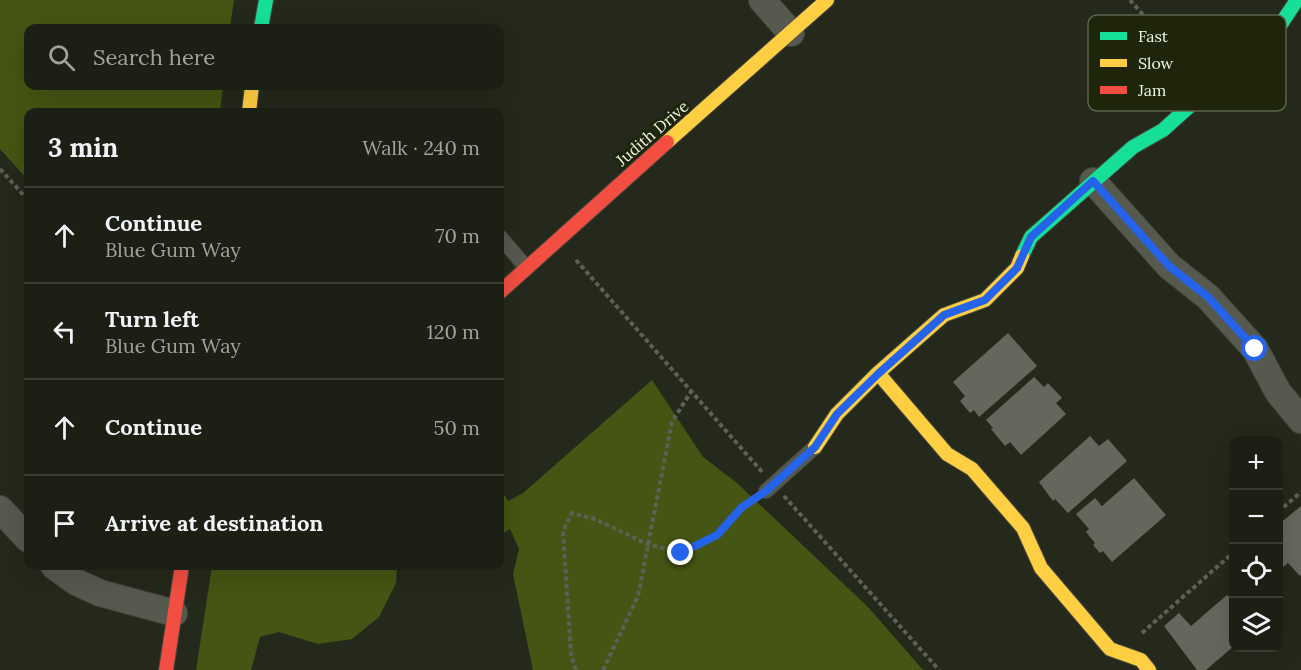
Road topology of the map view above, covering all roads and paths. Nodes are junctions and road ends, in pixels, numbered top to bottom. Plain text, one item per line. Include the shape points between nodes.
1 (266, 0) edge
2 (762, 0) edge
3 (827, 0) edge
4 (1130, 0) edge
5 (1297, 0) edge
6 (1143, 15) edge
7 (1286, 16) edge
8 (262, 24) edge
9 (790, 33) junction
10 (252, 90) edge
11 (249, 108) edge
12 (1184, 111) edge
13 (0, 169) edge
14 (1093, 181) junction
15 (24, 196) edge
16 (557, 238) junction
17 (504, 242) edge
18 (526, 267) junction
19 (504, 288) edge
20 (878, 374) junction
21 (692, 390) junction
22 (1301, 420) edge
23 (815, 447) joint
24 (775, 483) junction
25 (1301, 492) edge
26 (1283, 508) edge
27 (0, 509) edge
28 (24, 535) edge
29 (648, 544) junction
30 (1229, 556) edge
31 (60, 570) edge
32 (181, 570) edge
33 (174, 613) junction
34 (1142, 638) dead end
35 (166, 670) edge
36 (576, 670) edge
37 (603, 670) edge
38 (939, 670) edge
39 (1149, 670) edge

1 - 8 street
2 - 9 street
3 - 9 street, Judith Drive
4 - 6 path
5 - 7 street
9 - 16 street, Judith Drive
10 - 11 street
12 - 14 street
13 - 15 path
14 - 20 street via 1031,237 1017,268 985,300 944,315
14 - 22 street via 1169,266 1208,297 1255,349 1278,392
16 - 18 street, Judith Drive
16 - 21 path
17 - 18 lane
18 - 19 street, Judith Drive
20 - 23 street via 837,414
20 - 39 street via 947,454 972,469 1023,528 1041,568 1110,649 1141,660
21 - 24 path
21 - 29 path via 672,422
23 - 24 lane
24 - 29 path via 742,507 717,535 681,553
24 - 38 path
25 - 26 path
27 - 28 street
29 - 36 path via 595,519 572,513 563,531 571,655
29 - 37 path via 638,596
30 - 34 path via 1142,633
31 - 33 street via 100,593
32 - 33 street
33 - 35 street

